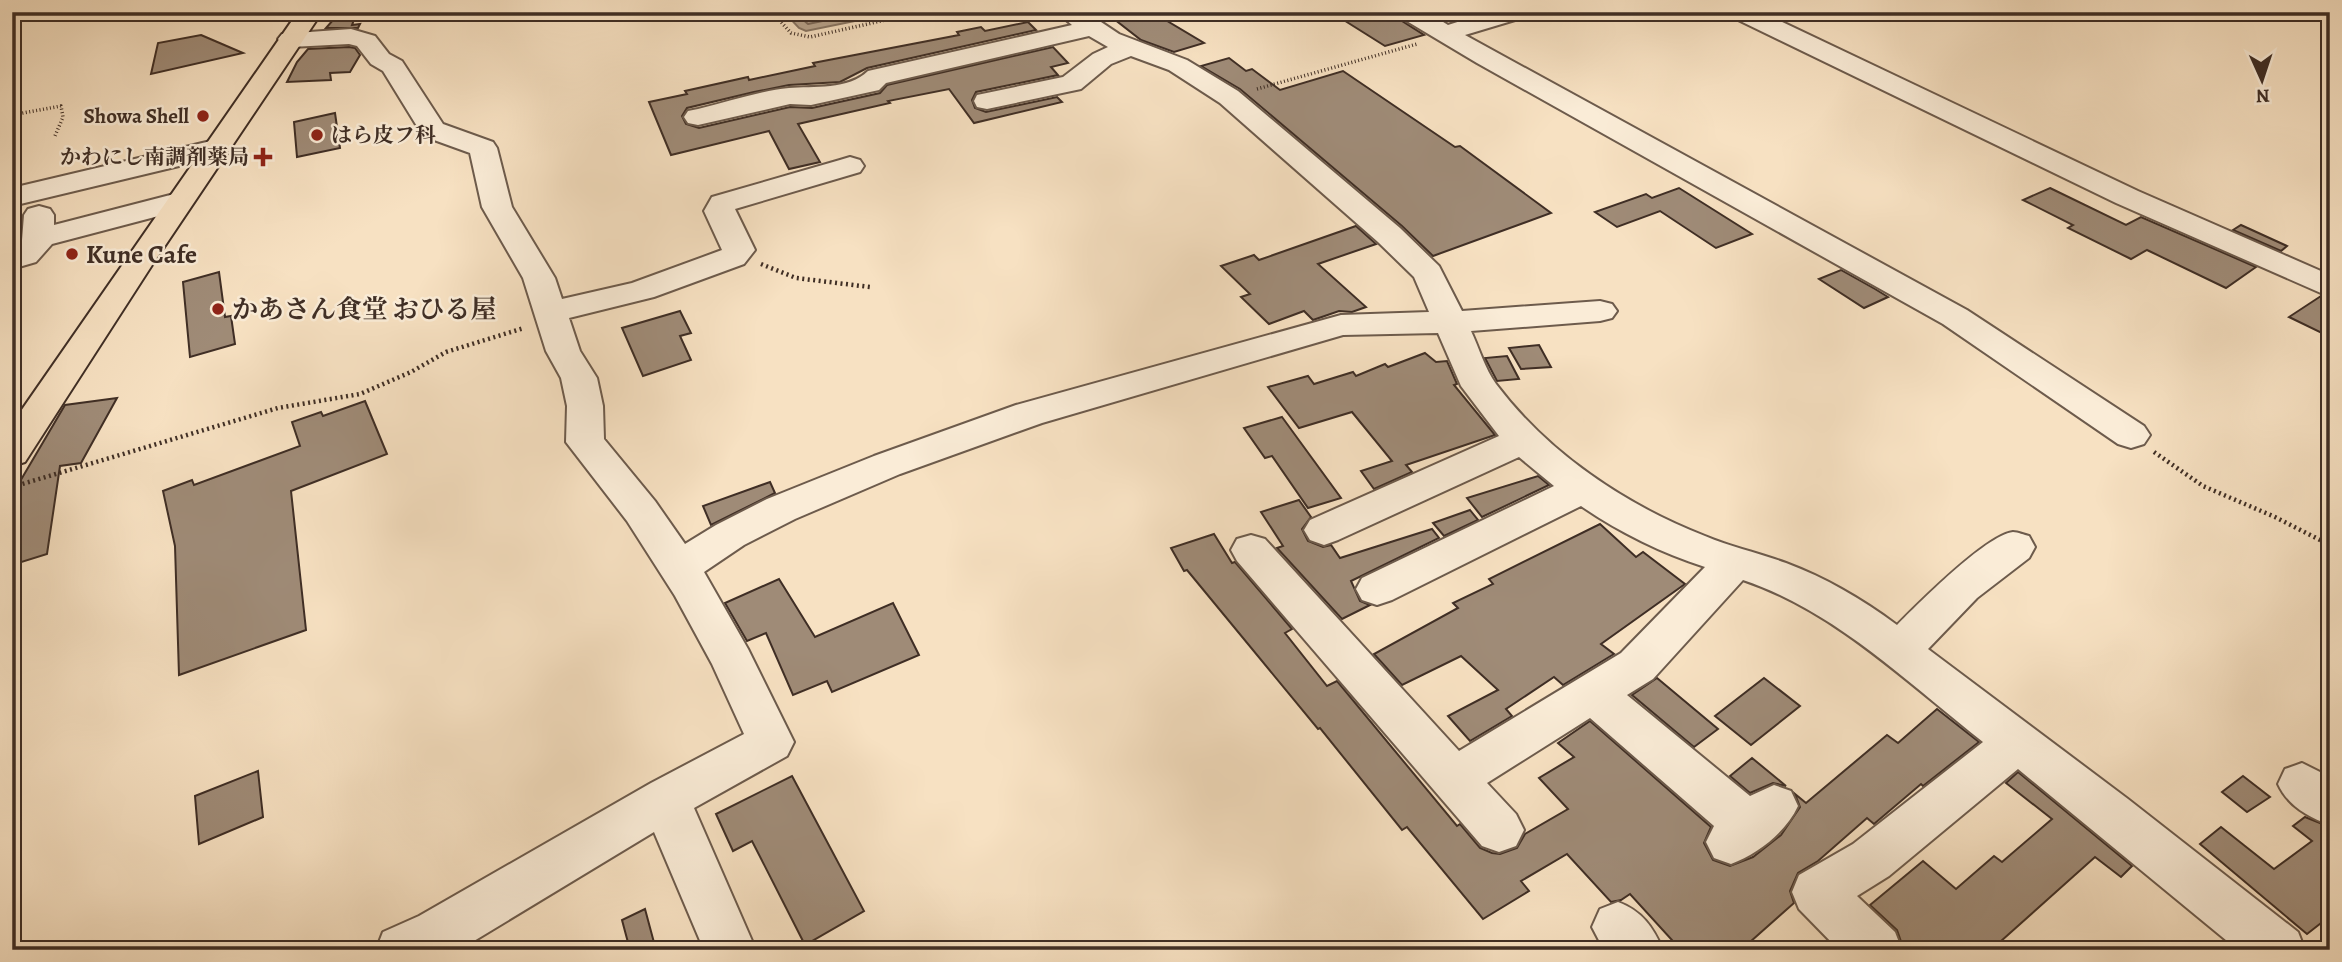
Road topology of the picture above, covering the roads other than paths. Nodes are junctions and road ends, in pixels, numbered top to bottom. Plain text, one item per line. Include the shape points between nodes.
1 (310, 12) edge
2 (1069, 12) edge
3 (1409, 12) edge
4 (1516, 12) edge
5 (1741, 12) edge
6 (1092, 28) junction
7 (1447, 33) junction
8 (291, 39) junction
9 (1130, 47) junction
10 (987, 101) dead end
11 (698, 117) dead end
12 (215, 149) junction
13 (850, 166) dead end
14 (54, 187) junction
15 (12, 197) edge
16 (178, 202) junction
17 (39, 238) junction
18 (12, 260) edge
19 (2330, 286) edge
20 (1600, 311) dead end
21 (552, 316) junction
22 (1449, 322) junction
23 (2131, 435) road end
24 (1523, 440) junction
25 (12, 453) edge
26 (1583, 488) junction
27 (1324, 530) dead end
28 (2014, 547) dead end
29 (1249, 552) dead end
30 (1735, 562) junction
31 (681, 566) junction
32 (1377, 589) dead end
33 (1899, 651) junction
34 (1593, 693) junction
35 (2017, 742) junction
36 (1453, 779) junction
37 (668, 798) junction
38 (1752, 825) dead end
39 (1499, 830) dead end
40 (402, 950) edge
41 (730, 950) edge
42 (1876, 950) edge
43 (2279, 950) edge

1 - 8 main road
2 - 6 street
3 - 7 street
4 - 7 street
5 - 19 street via 2127,197
6 - 9 street
6 - 11 street via 877,76 870,84
7 - 23 street via 1955,317
8 - 12 main road
8 - 21 street via 351,36 366,41 380,59 393,66 433,130 483,148 497,206 539,278
9 - 10 street via 1102,59 1072,83
9 - 22 street via 1178,65 1229,97 1428,273
12 - 14 street
12 - 16 main road
13 - 21 street via 723,203 719,211 738,254 642,290
14 - 15 street
14 - 17 street via 39,197
16 - 17 street
16 - 25 main road
17 - 18 street via 34,248
20 - 22 street
21 - 31 street via 562,351 579,379 585,442
22 - 24 street via 1479,386
22 - 31 street via 1341,325 1029,414 781,509
24 - 26 street
24 - 27 street
26 - 30 street via 1621,514 1690,547
26 - 32 street
28 - 33 street via 1988,584 1962,587
29 - 36 street
30 - 33 street via 1805,588 1851,614
30 - 34 street via 1637,666
31 - 37 street via 771,742
33 - 35 street
34 - 36 street
34 - 38 street
35 - 42 street via 1871,860 1817,892
35 - 43 street
36 - 39 street
37 - 40 street
37 - 41 street

